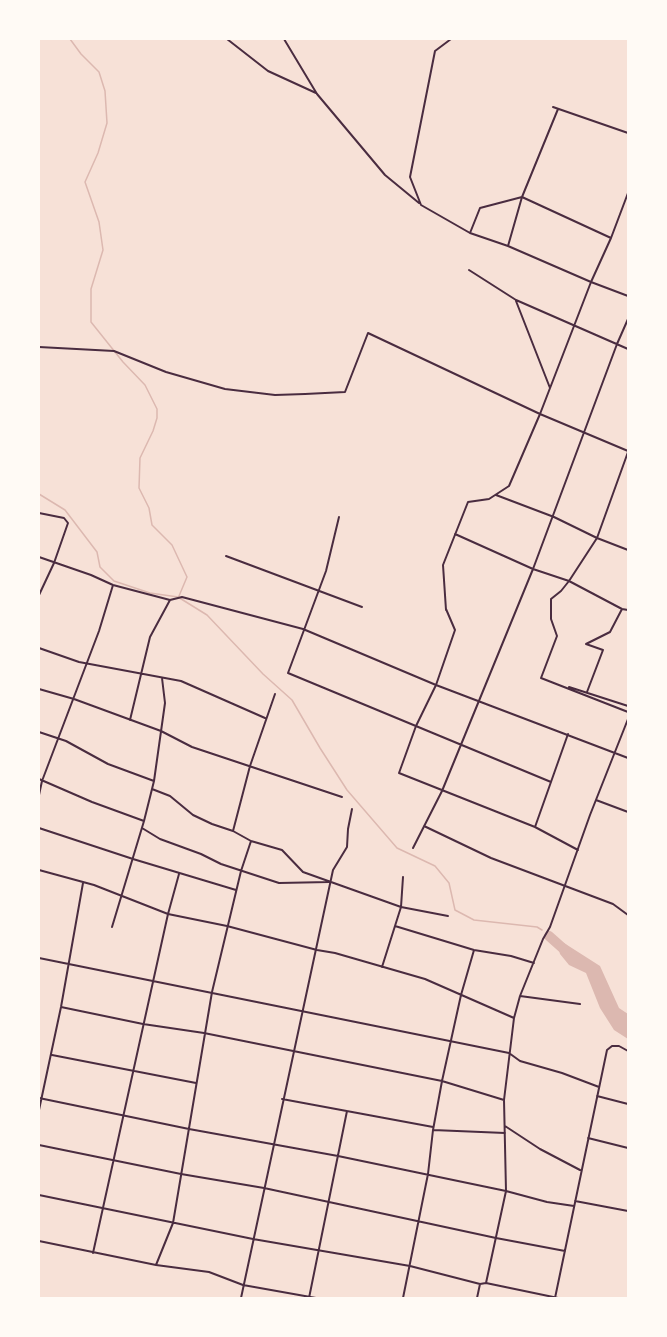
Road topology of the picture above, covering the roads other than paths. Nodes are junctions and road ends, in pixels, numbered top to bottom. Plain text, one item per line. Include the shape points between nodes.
1 (227, 39) edge
2 (284, 39) edge
3 (451, 39) edge
4 (317, 94) junction
5 (553, 107) dead end
6 (558, 109) junction
7 (628, 133) edge
8 (628, 193) edge
9 (522, 197) junction
10 (421, 205) junction
11 (470, 233) junction
12 (611, 238) junction
13 (508, 246) junction
14 (468, 270) dead end
15 (591, 282) junction
16 (628, 296) edge
17 (516, 300) junction
18 (628, 319) edge
19 (574, 326) junction
20 (617, 344) junction
21 (39, 347) edge
22 (628, 349) edge
23 (550, 388) junction
24 (540, 414) junction
25 (585, 433) junction
26 (628, 452) edge
27 (496, 495) junction
28 (39, 513) edge
29 (339, 516) dead end
30 (554, 517) junction
31 (455, 534) junction
32 (597, 538) junction
33 (628, 550) edge
34 (226, 556) dead end
35 (39, 557) edge
36 (54, 563) junction
37 (533, 569) junction
38 (569, 581) junction
39 (113, 585) junction
40 (317, 590) junction
41 (39, 595) edge
42 (170, 600) junction
43 (362, 607) dead end
44 (622, 609) junction
45 (628, 610) edge
46 (303, 629) junction
47 (39, 648) edge
48 (86, 664) junction
49 (141, 674) junction
50 (162, 678) junction
51 (541, 678) junction
52 (436, 685) junction
53 (39, 689) edge
54 (587, 692) junction
55 (274, 694) dead end
56 (74, 699) junction
57 (479, 701) junction
58 (628, 706) edge
59 (628, 712) edge
60 (265, 718) junction
61 (628, 719) edge
62 (130, 720) junction
63 (416, 726) junction
64 (160, 731) junction
65 (39, 732) edge
66 (568, 734) junction
67 (59, 739) junction
68 (461, 743) junction
69 (615, 752) junction
70 (628, 758) edge
71 (250, 766) junction
72 (41, 780) edge
73 (154, 781) junction
74 (551, 782) junction
75 (152, 789) junction
76 (442, 790) junction
77 (39, 795) edge
78 (342, 797) dead end
79 (596, 800) junction
80 (352, 809) dead end
81 (628, 812) edge
82 (144, 821) junction
83 (423, 826) junction
84 (535, 827) junction
85 (39, 828) edge
86 (142, 828) junction
87 (233, 831) junction
88 (251, 841) junction
89 (413, 848) dead end
90 (578, 850) junction
91 (133, 859) junction
92 (39, 870) edge
93 (241, 870) junction
94 (179, 874) junction
95 (403, 877) dead end
96 (332, 882) junction
97 (83, 883) junction
98 (565, 887) junction
99 (236, 890) junction
100 (122, 896) junction
101 (401, 907) junction
102 (168, 914) junction
103 (628, 915) edge
104 (448, 916) dead end
105 (227, 926) junction
106 (395, 926) junction
107 (112, 927) dead end
108 (317, 950) junction
109 (474, 950) junction
110 (39, 958) edge
111 (534, 963) junction
112 (69, 964) junction
113 (382, 968) junction
114 (154, 981) junction
115 (212, 992) junction
116 (461, 995) junction
117 (520, 996) junction
118 (580, 1004) dead end
119 (61, 1007) junction
120 (304, 1010) junction
121 (514, 1018) junction
122 (143, 1024) junction
123 (204, 1033) junction
124 (452, 1041) junction
125 (294, 1051) junction
126 (628, 1051) edge
127 (509, 1053) junction
128 (51, 1054) junction
129 (133, 1072) junction
130 (442, 1081) junction
131 (196, 1083) junction
132 (599, 1087) junction
133 (597, 1096) junction
134 (40, 1099) edge
135 (282, 1099) junction
136 (504, 1100) junction
137 (628, 1104) edge
138 (39, 1110) edge
139 (347, 1111) junction
140 (123, 1116) junction
141 (505, 1126) junction
142 (189, 1129) junction
143 (433, 1129) junction
144 (505, 1133) junction
145 (588, 1138) junction
146 (39, 1145) edge
147 (273, 1145) junction
148 (628, 1148) edge
149 (338, 1155) junction
150 (113, 1160) junction
151 (581, 1171) junction
152 (180, 1174) junction
153 (428, 1174) junction
154 (264, 1188) junction
155 (506, 1191) junction
156 (39, 1195) edge
157 (575, 1201) junction
158 (328, 1202) junction
159 (574, 1206) junction
160 (103, 1209) junction
161 (628, 1210) edge
162 (418, 1221) junction
163 (173, 1223) junction
164 (496, 1238) junction
165 (253, 1239) junction
166 (39, 1241) edge
167 (318, 1251) junction
168 (565, 1251) junction
169 (93, 1253) junction
170 (156, 1265) junction
171 (410, 1266) junction
172 (486, 1283) junction
173 (480, 1284) junction
174 (243, 1285) junction
175 (309, 1297) edge
176 (241, 1298) edge
177 (316, 1298) edge
178 (402, 1298) edge
179 (477, 1298) edge
180 (556, 1298) edge

1 - 4 street via 268,71
2 - 4 street
3 - 10 street via 435,51 411,166 410,177
4 - 10 street via 385,175
5 - 6 street
6 - 7 street
6 - 9 street
8 - 12 street
9 - 11 street via 480,208
9 - 12 street
9 - 13 street
10 - 11 street
11 - 13 street
12 - 15 street
13 - 15 street
14 - 17 street
15 - 16 street
15 - 19 street
17 - 19 street
17 - 23 street
18 - 20 street
19 - 20 street
19 - 23 street
20 - 22 street
20 - 25 street
21 - 24 street via 114,351 166,372 225,389 305,394 345,392 368,333
23 - 24 street
24 - 25 street
24 - 27 street via 509,486
25 - 26 street
25 - 30 street
26 - 32 street
27 - 30 street
27 - 31 street via 468,502
28 - 36 street via 68,522
29 - 40 street via 326,571
30 - 32 street
30 - 37 street
31 - 37 street
31 - 52 street via 443,565 446,609 455,630
32 - 33 street
32 - 38 street
34 - 40 street
35 - 36 street
36 - 39 street
36 - 41 street
37 - 38 street
37 - 57 street
38 - 44 street
38 - 51 street via 551,599 551,619 557,636
39 - 42 street
39 - 48 street
40 - 43 street
40 - 46 street
42 - 46 street via 182,597
42 - 49 street via 150,637
44 - 45 street
44 - 54 street via 610,632 586,644 603,650
46 - 52 street
46 - 63 street via 288,673
47 - 48 street
48 - 49 street
48 - 56 street
49 - 50 street
49 - 62 street
50 - 60 street via 181,681
50 - 64 street via 165,703
51 - 54 street
51 - 59 street
52 - 57 street
52 - 63 street
53 - 56 street
54 - 58 street
55 - 60 street
56 - 62 street
56 - 67 street
57 - 66 street
57 - 68 street
60 - 71 street
61 - 69 street
62 - 64 street
63 - 68 street
63 - 76 street via 399,773
64 - 71 street via 192,747
64 - 73 street
65 - 67 street
66 - 69 street
66 - 74 street
67 - 72 street
67 - 73 street via 108,764
68 - 74 street
68 - 76 street
69 - 70 street
69 - 79 street
71 - 78 street
71 - 87 street
72 - 77 street
72 - 82 street
73 - 75 street
74 - 84 street
75 - 82 street
75 - 87 street via 170,796 193,815
76 - 83 street
76 - 84 street
79 - 81 street
79 - 90 street
80 - 96 street via 347,848 333,870
82 - 86 street
83 - 89 street
83 - 98 street
84 - 90 street
85 - 91 street
86 - 91 street
86 - 93 street via 160,839
87 - 88 street
88 - 93 street
88 - 96 street via 282,850 303,872
90 - 98 street
91 - 94 street
91 - 100 street
92 - 97 street
93 - 96 street via 279,884
93 - 99 street
94 - 99 street
94 - 102 street
95 - 101 street
96 - 101 street
96 - 108 street
97 - 100 street
97 - 112 street
98 - 103 street via 613,904
98 - 111 street
99 - 105 street
100 - 102 street
100 - 107 street
101 - 104 street
101 - 106 street
102 - 105 street
102 - 114 street
105 - 108 street
105 - 115 street
106 - 109 street
106 - 113 street
108 - 113 street
108 - 120 street
109 - 111 street
109 - 116 street
110 - 112 street
111 - 117 street
112 - 114 street
112 - 119 street
113 - 116 street via 425,979
114 - 115 street
114 - 122 street
115 - 120 street
115 - 123 street
116 - 121 street
116 - 124 street
117 - 118 street
117 - 121 street
119 - 122 street
119 - 128 street
120 - 124 street
120 - 125 street
121 - 127 street
122 - 123 street
122 - 129 street
123 - 125 street
123 - 131 street
124 - 127 street
124 - 130 street
125 - 130 street
125 - 135 street
126 - 132 street via 619,1046 607,1050
127 - 132 street via 520,1061
127 - 136 street
128 - 129 street
128 - 134 street
129 - 131 street
129 - 140 street
130 - 136 street
130 - 143 street
131 - 142 street
132 - 133 street
133 - 137 street
133 - 145 street
134 - 138 street
134 - 140 street
135 - 139 street
135 - 147 street
136 - 141 street
139 - 143 street
139 - 149 street
140 - 142 street
140 - 150 street
141 - 144 street
141 - 151 street
142 - 147 street
142 - 152 street
143 - 144 street
143 - 153 street
144 - 155 street
145 - 148 street
145 - 151 street
146 - 150 street
147 - 149 street
147 - 154 street
149 - 153 street
149 - 158 street
150 - 152 street
150 - 160 street
151 - 157 street
152 - 154 street
152 - 163 street
153 - 155 street
153 - 162 street
154 - 158 street
154 - 165 street
155 - 159 street
155 - 164 street
156 - 160 street
157 - 159 street
157 - 161 street
158 - 162 street
158 - 167 street
159 - 168 street
160 - 163 street
160 - 169 street
162 - 164 street
162 - 171 street
163 - 165 street
163 - 170 street
164 - 168 street
164 - 172 street
165 - 167 street
165 - 174 street
166 - 169 street
167 - 171 street
167 - 175 street
168 - 180 street
169 - 170 street
170 - 174 street via 209,1272
171 - 173 street
171 - 178 street
172 - 173 street
172 - 180 street
173 - 179 street
174 - 175 street
174 - 176 street
175 - 177 street

